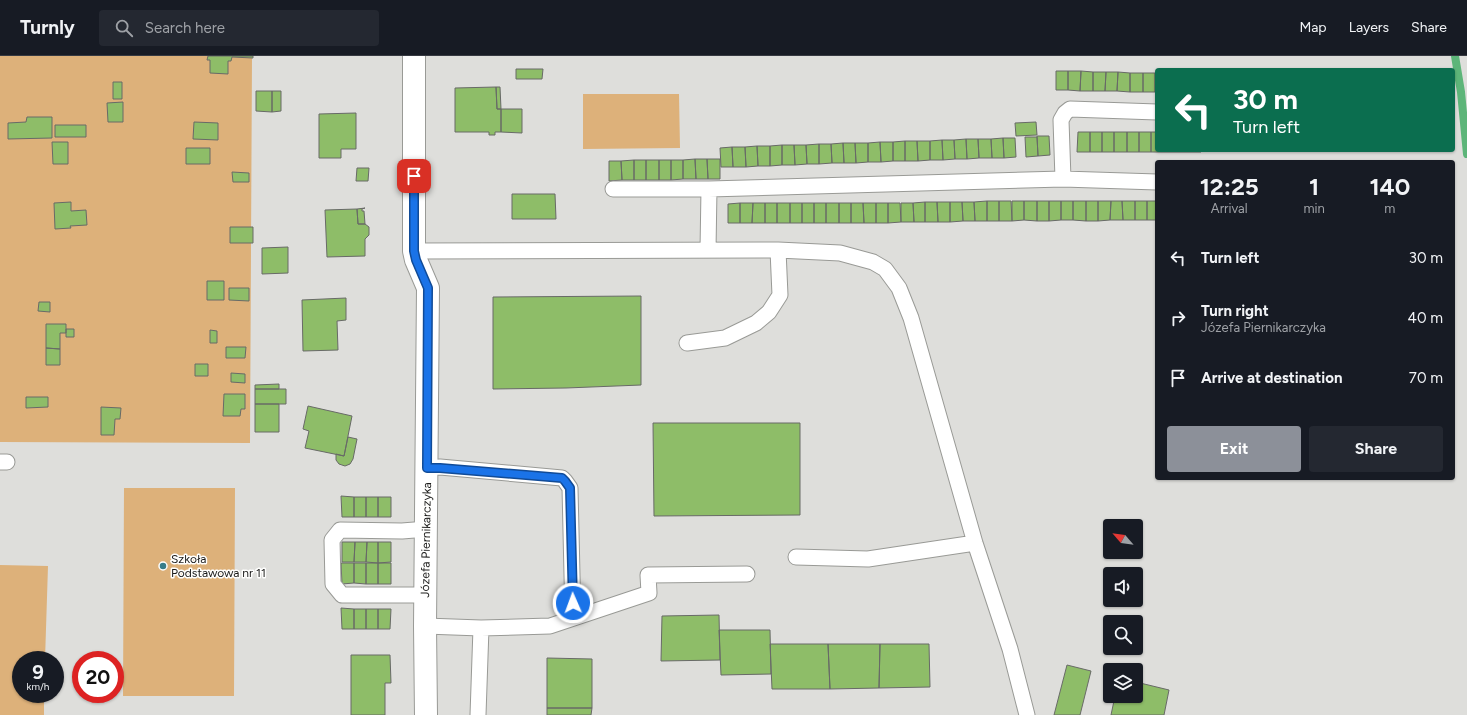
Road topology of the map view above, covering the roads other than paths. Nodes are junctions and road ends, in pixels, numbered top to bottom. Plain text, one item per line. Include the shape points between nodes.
1 (414, 56) edge
2 (1155, 112) edge
3 (1063, 179) junction
4 (1155, 182) edge
5 (612, 189) dead end
6 (709, 189) junction
7 (708, 250) junction
8 (778, 250) junction
9 (414, 251) junction
10 (687, 343) dead end
11 (427, 468) junction
12 (427, 529) junction
13 (975, 544) junction
14 (796, 557) dead end
15 (746, 574) dead end
16 (426, 595) junction
17 (573, 618) junction
18 (425, 626) junction
19 (481, 628) junction
20 (426, 715) edge
21 (478, 715) edge
22 (1027, 715) edge

1 - 9 street, Józefa Piernikarczyka
2 - 3 lane via 1070,109 1061,120
3 - 4 lane
3 - 6 lane
5 - 6 lane
6 - 7 lane
7 - 8 lane
7 - 9 lane
8 - 10 lane via 780,295 769,312 756,323 725,338
8 - 13 lane via 840,252 873,262 885,269 899,288 911,318
9 - 11 street, Józefa Piernikarczyka via 428,288
11 - 12 street, Józefa Piernikarczyka
11 - 17 lane via 562,478 565,481 570,488
12 - 16 street, Józefa Piernikarczyka
12 - 16 lane via 340,530 332,540 333,584 342,595
13 - 14 lane via 868,559
13 - 22 lane via 1010,649
15 - 17 lane via 648,575 648,593
16 - 18 street, Józefa Piernikarczyka
17 - 19 lane via 550,626
18 - 19 lane
18 - 20 street, Józefa Piernikarczyka
19 - 21 lane

